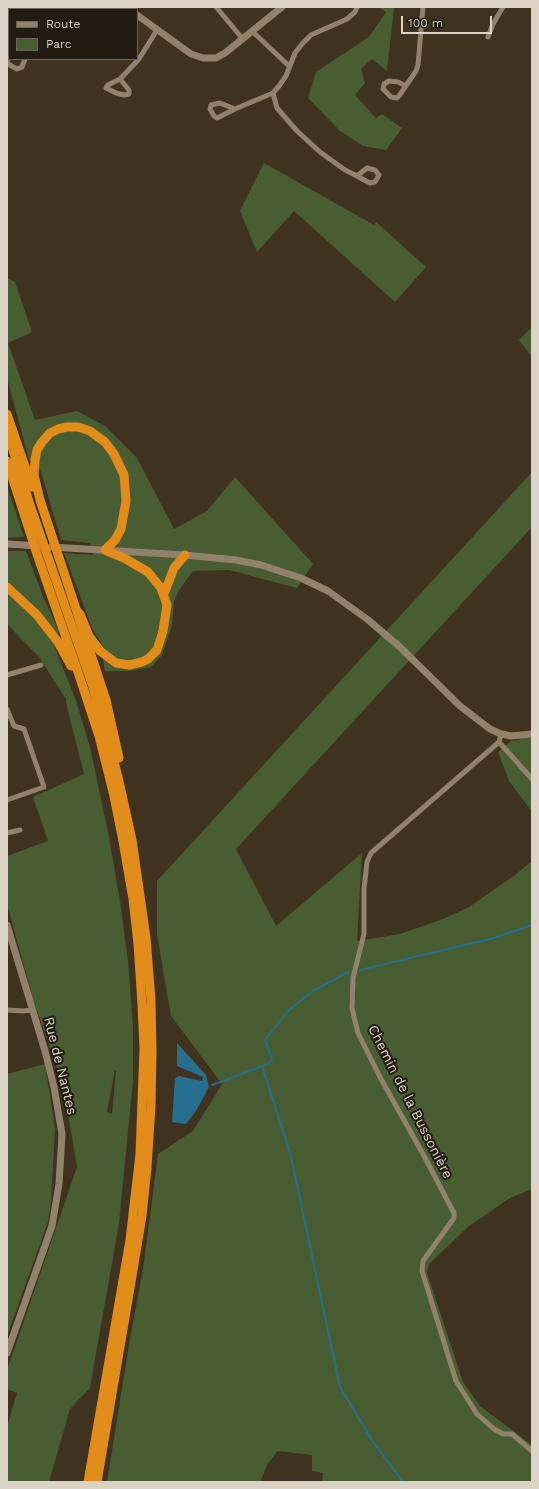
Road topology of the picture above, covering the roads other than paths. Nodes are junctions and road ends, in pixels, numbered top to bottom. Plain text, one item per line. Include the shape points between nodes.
1 (216, 7) edge
2 (282, 7) edge
3 (357, 7) edge
4 (423, 7) edge
5 (503, 7) edge
6 (138, 16) edge
7 (157, 30) junction
8 (252, 31) junction
9 (488, 37) dead end
10 (242, 38) junction
11 (8, 58) edge
12 (25, 60) edge
13 (289, 66) junction
14 (120, 79) dead end
15 (406, 86) dead end
16 (273, 93) junction
17 (235, 109) dead end
18 (357, 176) dead end
19 (7, 414) edge
20 (7, 432) edge
21 (7, 461) edge
22 (10, 544) edge
23 (105, 550) junction
24 (185, 555) junction
25 (62, 565) junction
26 (7, 587) edge
27 (164, 594) junction
28 (78, 611) junction
29 (41, 665) dead end
30 (7, 675) edge
31 (7, 709) edge
32 (92, 715) junction
33 (501, 734) junction
34 (532, 734) edge
35 (499, 742) junction
36 (118, 777) junction
37 (532, 779) edge
38 (7, 800) edge
39 (20, 830) dead end
40 (7, 833) edge
41 (7, 925) edge
42 (7, 1010) edge
43 (32, 1010) junction
44 (7, 1353) edge
45 (532, 1451) edge
46 (88, 1482) edge
47 (97, 1482) edge

1 - 10 street
2 - 8 street
3 - 13 street via 347,19 311,35 295,53
4 - 15 street via 418,65
5 - 9 street
6 - 7 street
7 - 10 street via 191,54 203,58 216,58
7 - 14 street via 139,59
8 - 10 street
8 - 13 street
11 - 12 street via 8,64 17,69 22,67
13 - 16 street
16 - 17 street
16 - 18 street via 277,108 297,131 320,152
19 - 25 highway
20 - 36 highway via 92,684
21 - 32 highway
22 - 23 street
23 - 24 street
23 - 25 highway via 118,534 125,512 126,488 120,464 104,442 90,431 72,427 58,430 47,436 39,445 34,465 37,489
23 - 27 highway via 148,572 158,582
24 - 27 highway via 174,568
24 - 33 street via 261,565 301,578 328,591 367,618 476,720
25 - 28 highway
26 - 32 highway via 38,615 58,642 74,673 85,708
27 - 28 highway via 166,614 156,650 142,662 129,665 116,662 100,651 89,636
28 - 36 highway via 106,700 121,766
29 - 30 street
31 - 38 street via 14,726 24,729 44,787
32 - 46 highway via 114,796 133,899 144,1064 136,1198
33 - 34 street
33 - 35 street
35 - 37 street
35 - 45 street, Chemin de la Bussonière via 370,853 364,889 364,934 353,978 352,1008 358,1033 454,1213 454,1218 423,1261 422,1271 456,1381 478,1414 494,1429 503,1434 512,1434
36 - 47 highway via 132,840 145,931 151,1014 152,1095 138,1240
39 - 40 street
41 - 43 street, Rue de Nantes
42 - 43 street
43 - 44 street, Rue de Nantes via 54,1087 62,1134 62,1156 52,1226

